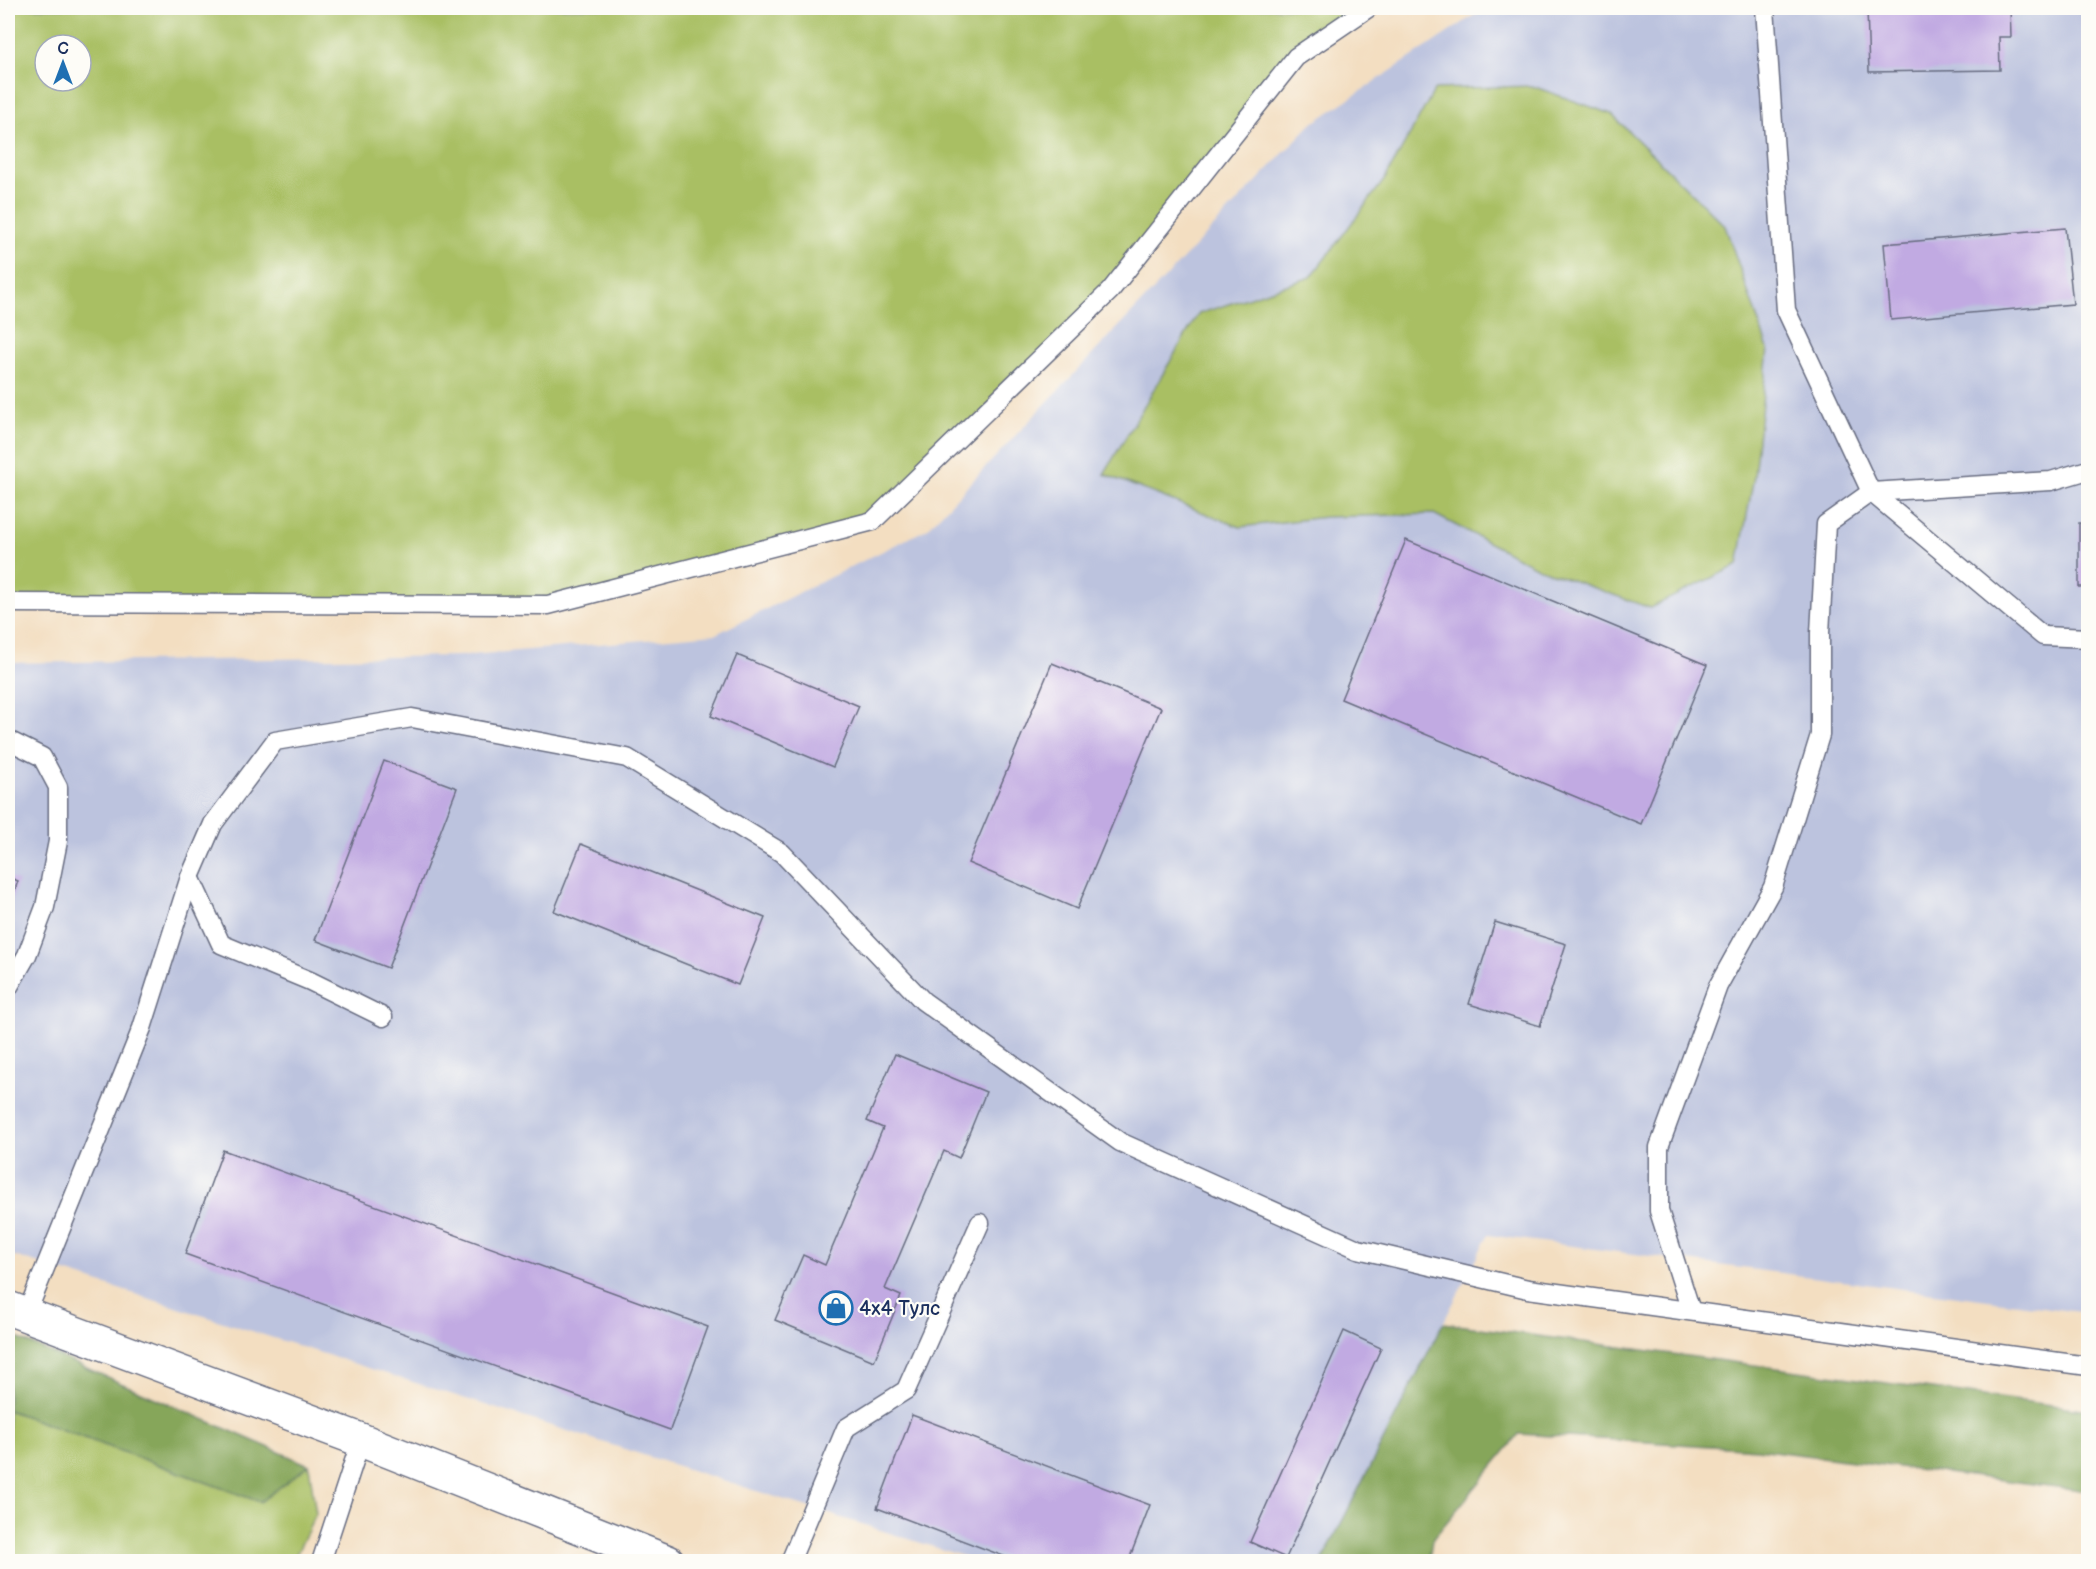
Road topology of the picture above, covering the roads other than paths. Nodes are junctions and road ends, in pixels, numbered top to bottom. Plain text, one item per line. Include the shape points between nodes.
1 (1368, 8) edge
2 (1765, 8) edge
3 (2088, 470) edge
4 (1871, 492) junction
5 (8, 603) edge
6 (2088, 638) edge
7 (8, 740) edge
8 (190, 877) junction
9 (8, 988) edge
10 (382, 1017) dead end
11 (980, 1223) dead end
12 (1690, 1311) junction
13 (17, 1312) edge
14 (2088, 1366) edge
15 (361, 1440) junction
16 (321, 1562) edge
17 (668, 1562) edge
18 (790, 1562) edge

1 - 5 lane via 1296,57 1110,291 873,521 548,605
2 - 4 lane via 1786,310
3 - 4 lane via 2051,481
4 - 6 lane via 2043,636
4 - 12 lane via 1826,524 1820,735 1773,887 1718,986 1659,1147 1659,1211
7 - 9 lane via 42,757 58,787 58,841 45,908 27,955
8 - 10 lane via 221,944 310,981
8 - 12 lane via 213,824 275,741 411,718 627,758 782,853 923,1001 1120,1142 1358,1250 1528,1289
8 - 13 lane via 142,1028
11 - 18 lane via 906,1390 846,1428
12 - 14 lane
13 - 15 street
15 - 16 lane
15 - 17 street

